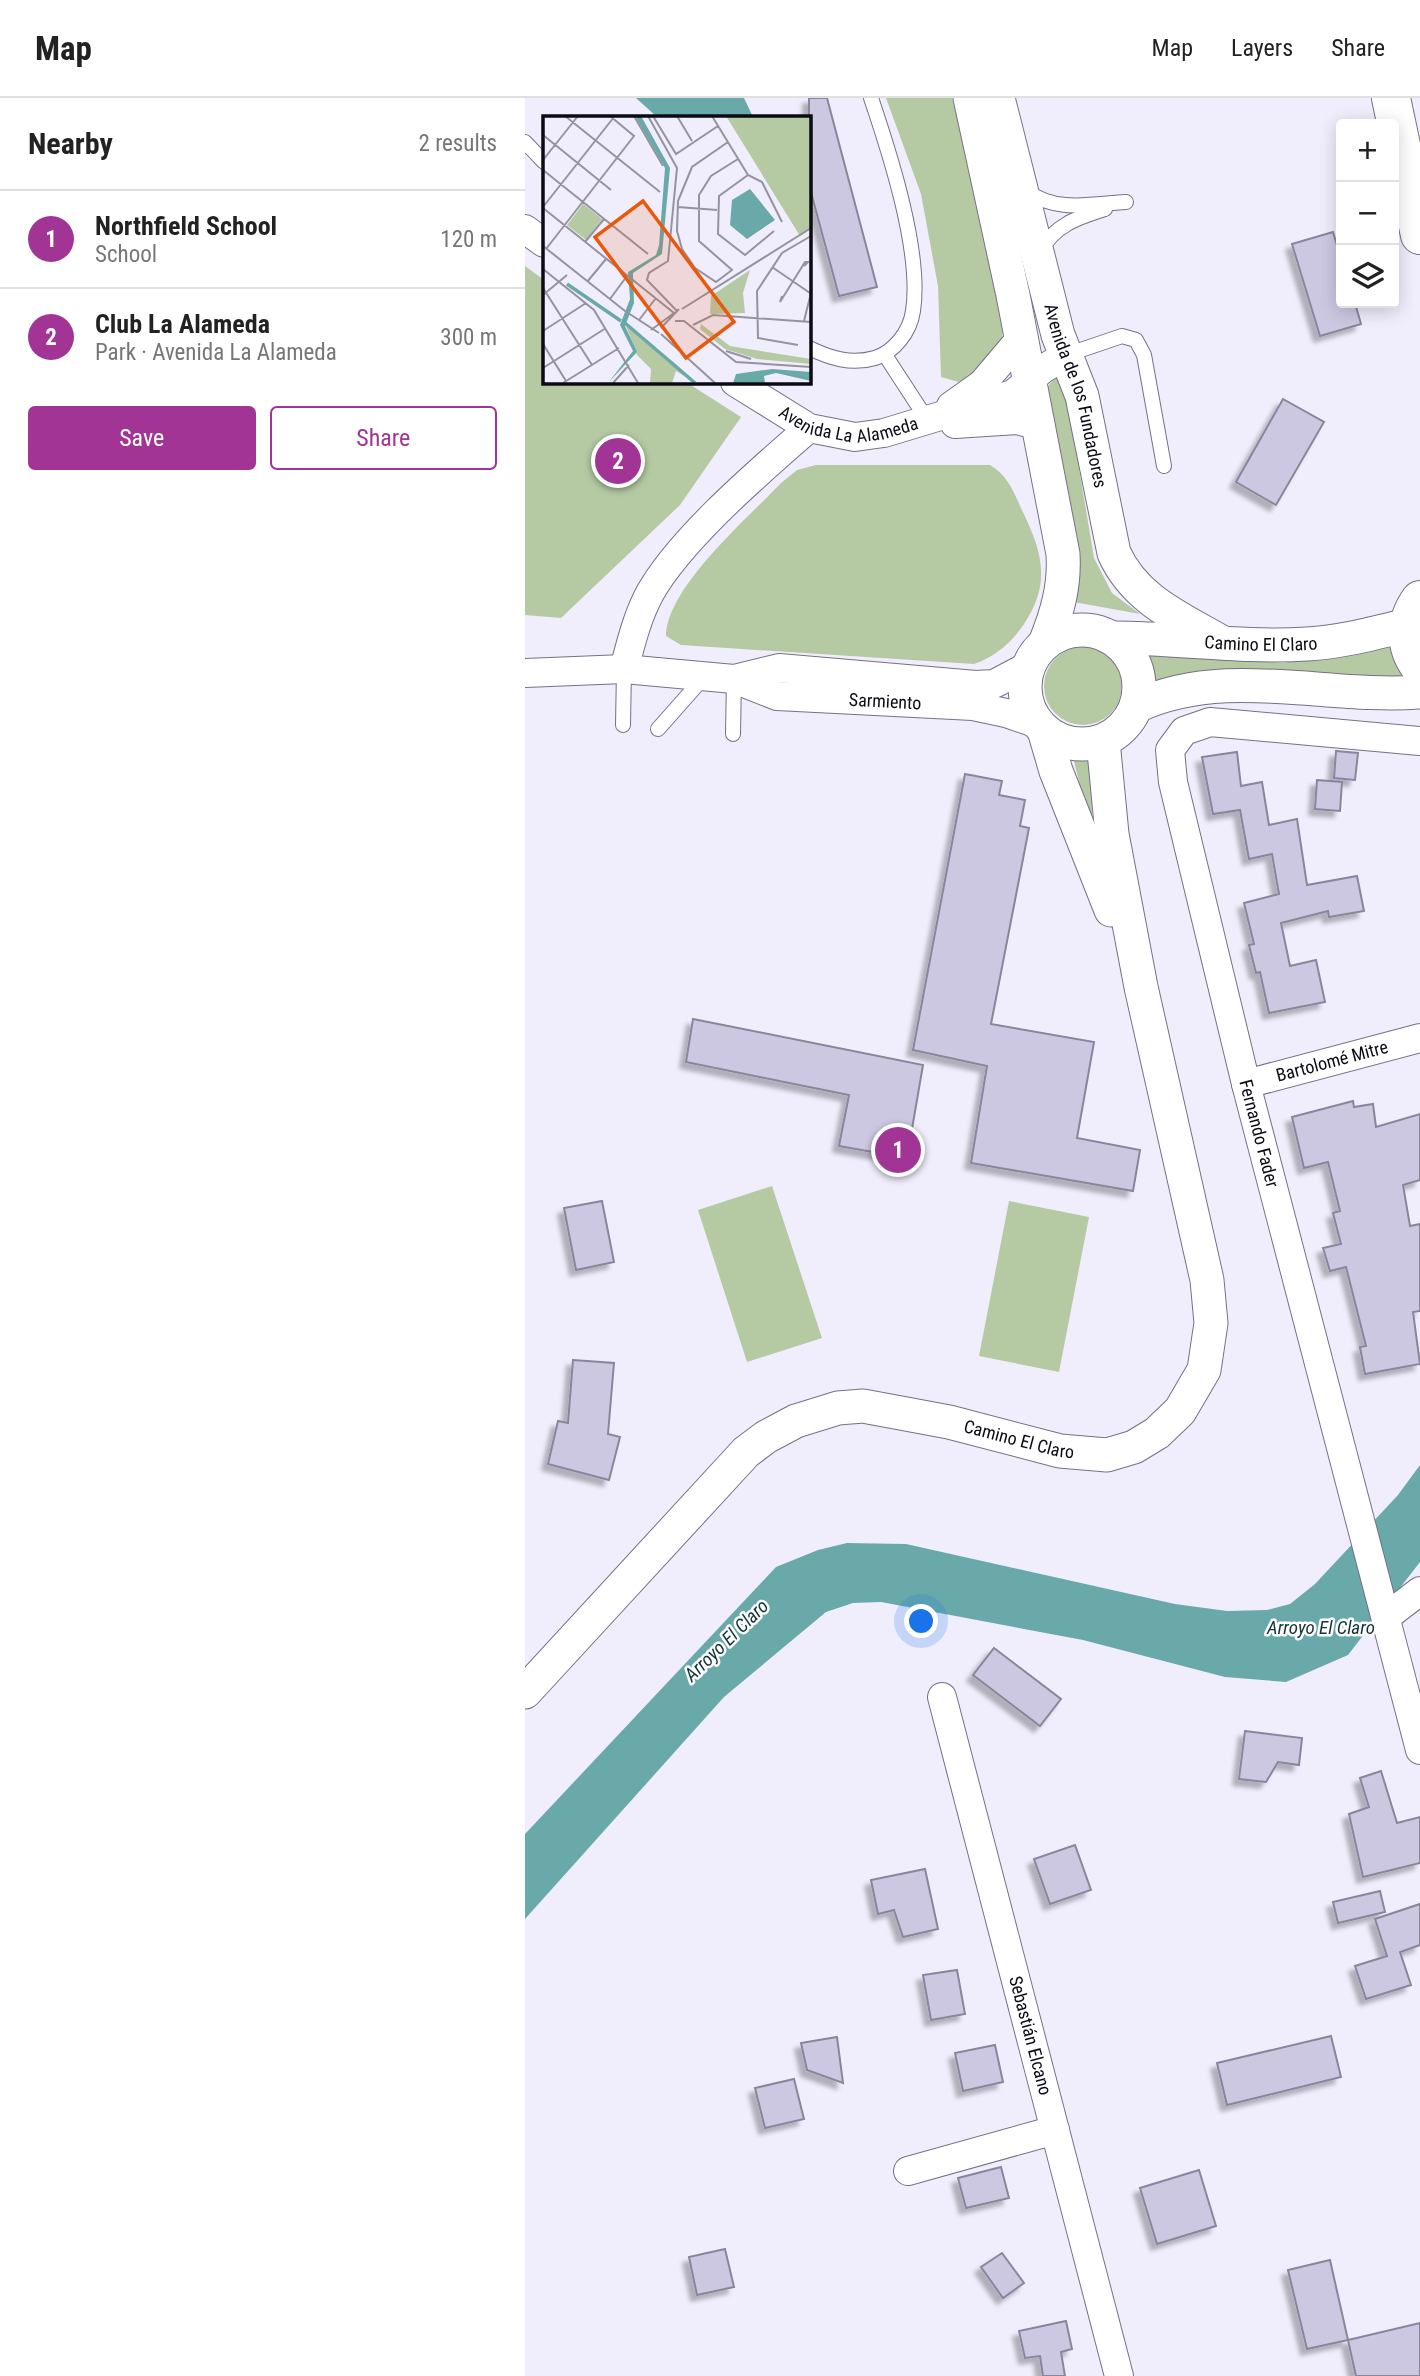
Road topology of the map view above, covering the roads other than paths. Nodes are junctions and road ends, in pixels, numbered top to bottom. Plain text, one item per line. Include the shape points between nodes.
1 (871, 98) edge
2 (970, 98) edge
3 (998, 98) edge
4 (1391, 98) edge
5 (525, 142) edge
6 (543, 161) edge
7 (1023, 188) junction
8 (525, 229) edge
9 (1420, 235) edge
10 (543, 242) edge
11 (1039, 255) junction
12 (1021, 338) junction
13 (810, 348) edge
14 (885, 355) junction
15 (1066, 355) junction
16 (1030, 382) junction
17 (736, 383) edge
18 (928, 421) junction
19 (1039, 426) junction
20 (809, 428) junction
21 (1164, 466) dead end
22 (1416, 607) edge
23 (1114, 638) junction
24 (1223, 643) junction
25 (1037, 654) junction
26 (1420, 667) edge
27 (624, 669) junction
28 (525, 673) edge
29 (705, 676) junction
30 (734, 679) junction
31 (1420, 692) edge
32 (1137, 706) junction
33 (623, 724) dead end
34 (1041, 727) junction
35 (658, 729) dead end
36 (733, 734) dead end
37 (1103, 741) junction
38 (1420, 741) edge
39 (1140, 987) junction
40 (1420, 1038) edge
41 (1246, 1084) junction
42 (1420, 1591) edge
43 (1386, 1617) junction
44 (525, 1692) edge
45 (942, 1697) dead end
46 (1420, 1750) edge
47 (1055, 2130) junction
48 (908, 2171) dead end
49 (1119, 2376) edge

1 - 14 lane via 887,144 915,287 910,324
2 - 12 street, Avenida de los Fundadores
3 - 7 street, Avenida de los Fundadores
4 - 9 main road
5 - 6 lane
7 - 11 street, Avenida de los Fundadores
7 - 11 lane via 1046,202 1066,206 1126,202 1069,220 1046,241
8 - 10 street
11 - 15 street, Avenida de los Fundadores
12 - 16 street, Avenida de los Fundadores
12 - 18 street, Avenida La Alameda via 982,384
13 - 14 lane via 846,361 863,362
14 - 18 lane
15 - 16 street, Avenida La Alameda
15 - 21 lane via 1122,336 1136,340 1145,355
15 - 24 street, Avenida de los Fundadores via 1082,396 1114,553 1122,571 1145,597
16 - 18 street, Avenida La Alameda via 1013,394
16 - 19 street, Avenida de los Fundadores
17 - 20 street, Avenida La Alameda
18 - 19 street, Avenida La Alameda via 1017,420
18 - 20 street, Avenida La Alameda via 855,438
19 - 25 street, Avenida de los Fundadores via 1064,573 1061,598
20 - 27 street via 750,481 660,577 643,608
22 - 24 street, Camino El Claro via 1367,635 1310,644
22 - 26 main road via 1409,644
23 - 24 street, Camino El Claro
23 - 25 street via 1086,629 1071,630
23 - 32 street via 1137,668
25 - 30 street, Sarmiento via 994,684 779,668
25 - 34 street via 1025,696
27 - 28 street, Sarmiento
27 - 29 street, Sarmiento
27 - 33 lane
29 - 30 street, Sarmiento
29 - 35 lane
30 - 34 street, Sarmiento via 777,696 973,706
30 - 36 lane
31 - 32 street via 1384,695 1238,685 1162,694
32 - 37 street via 1118,733
34 - 37 street via 1072,744
34 - 39 street, Camino El Claro
37 - 39 street, Camino El Claro via 1112,834
38 - 41 street, Fernando Fader via 1210,722 1175,739 1171,764
39 - 44 street, Camino El Claro via 1207,1280 1210,1348 1204,1370 1181,1411 1134,1447 1107,1455 1060,1451 949,1422 863,1406 796,1420 746,1452
40 - 41 street, Bartolomé Mitre
41 - 43 street, Fernando Fader
42 - 43 street
43 - 46 street
45 - 47 street, Sebastián Elcano
47 - 48 street
47 - 49 street, Sebastián Elcano

